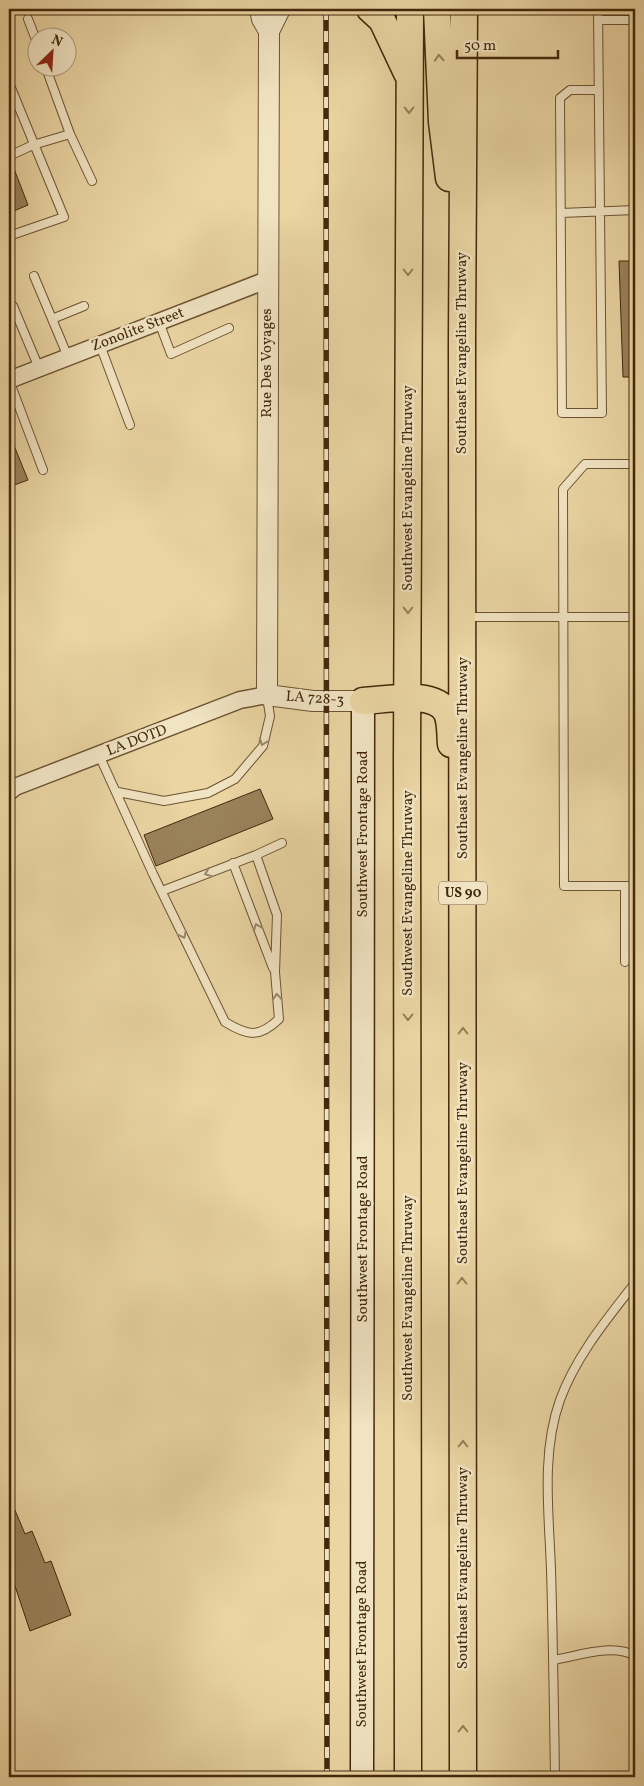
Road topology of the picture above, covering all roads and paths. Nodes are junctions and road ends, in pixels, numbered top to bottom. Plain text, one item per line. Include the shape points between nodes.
1 (260, 9) edge
2 (280, 9) edge
3 (370, 9) edge
4 (410, 9) edge
5 (437, 9) edge
6 (464, 9) edge
7 (598, 9) edge
8 (28, 19) dead end
9 (598, 20) junction
10 (635, 20) edge
11 (31, 28) edge
12 (269, 32) junction
13 (50, 78) edge
14 (410, 78) junction
15 (9, 83) edge
16 (599, 90) junction
17 (70, 134) junction
18 (33, 145) junction
19 (9, 156) edge
20 (92, 182) dead end
21 (635, 210) edge
22 (600, 211) junction
23 (560, 213) junction
24 (9, 236) edge
25 (34, 276) dead end
26 (267, 280) junction
27 (462, 280) junction
28 (13, 306) dead end
29 (84, 306) dead end
30 (52, 319) junction
31 (159, 322) junction
32 (229, 328) dead end
33 (100, 345) junction
34 (68, 357) junction
35 (39, 368) junction
36 (9, 380) edge
37 (130, 425) dead end
38 (635, 464) edge
39 (43, 470) dead end
40 (462, 617) junction
41 (564, 617) junction
42 (635, 617) edge
43 (267, 695) junction
44 (408, 698) junction
45 (363, 700) junction
46 (99, 755) junction
47 (407, 758) junction
48 (463, 772) junction
49 (9, 792) edge
50 (118, 792) junction
51 (282, 843) dead end
52 (256, 855) junction
53 (233, 863) junction
54 (625, 886) junction
55 (635, 886) edge
56 (162, 891) junction
57 (625, 934) junction
58 (635, 934) edge
59 (625, 962) dead end
60 (275, 972) junction
61 (635, 1283) edge
62 (635, 1656) edge
63 (553, 1660) junction
64 (362, 1777) edge
65 (408, 1777) edge
66 (463, 1777) edge
67 (555, 1777) edge

1 - 12 street
2 - 12 street
3 - 14 highway via 382,20
4 - 14 highway, Southwest Evangeline Thruway
27 -> 5 highway via 442,122
6 - 27 highway, Southeast Evangeline Thruway / US 90
7 - 9 lane
8 - 11 lane
9 - 10 lane
9 - 16 lane
12 - 26 street, Rue Des Voyages
13 - 17 lane
14 -> 44 highway, Southwest Evangeline Thruway
15 - 18 lane
16 - 22 lane
16 - 23 lane via 570,90 560,98
17 - 18 lane
17 - 20 lane
18 - 19 lane
18 - 24 lane via 64,217
21 - 22 lane
22 - 23 lane
22 - 23 lane via 602,413 562,413
25 - 30 lane
26 - 31 street, Zonolite Street
26 - 43 street, Rue Des Voyages
27 - 40 highway, Southeast Evangeline Thruway / US 90
28 - 35 lane
29 - 30 lane
30 - 34 lane
31 - 32 lane via 171,354
31 - 33 street, Zonolite Street
33 - 34 street, Zonolite Street
33 - 37 lane
34 - 35 street, Zonolite Street
35 - 36 street, Zonolite Street
36 - 39 lane
38 - 41 lane via 585,464 563,489
40 - 41 lane
40 - 48 highway, Southeast Evangeline Thruway / US 90
41 - 42 lane
41 - 54 lane via 564,886
43 - 45 street, LA 728-3 via 313,701
43 - 46 street, LA DOTD via 240,700
43 -> 50 lane via 270,716 263,746 235,779 208,793 164,801
44 - 45 highway
44 - 47 highway, Southwest Evangeline Thruway
44 - 48 highway via 429,699 443,707 450,721 451,743
45 - 47 highway via 385,713 398,733
45 - 64 main road, Southwest Frontage Road
46 - 49 street, LA DOTD
46 - 50 lane
47 -> 65 highway, Southwest Evangeline Thruway
66 -> 48 highway, Southeast Evangeline Thruway / US 90
50 - 56 lane
51 - 52 lane
52 - 53 lane
52 - 60 lane via 277,915
53 -> 56 lane
60 -> 53 lane
54 - 55 lane
54 - 57 lane
56 -> 60 lane via 226,1022 253,1034 268,1030 279,1019
57 - 58 lane
57 - 59 lane
61 - 63 lane via 597,1331 575,1366 560,1400 550,1436 548,1488
62 - 63 lane via 622,1650
63 - 67 lane

